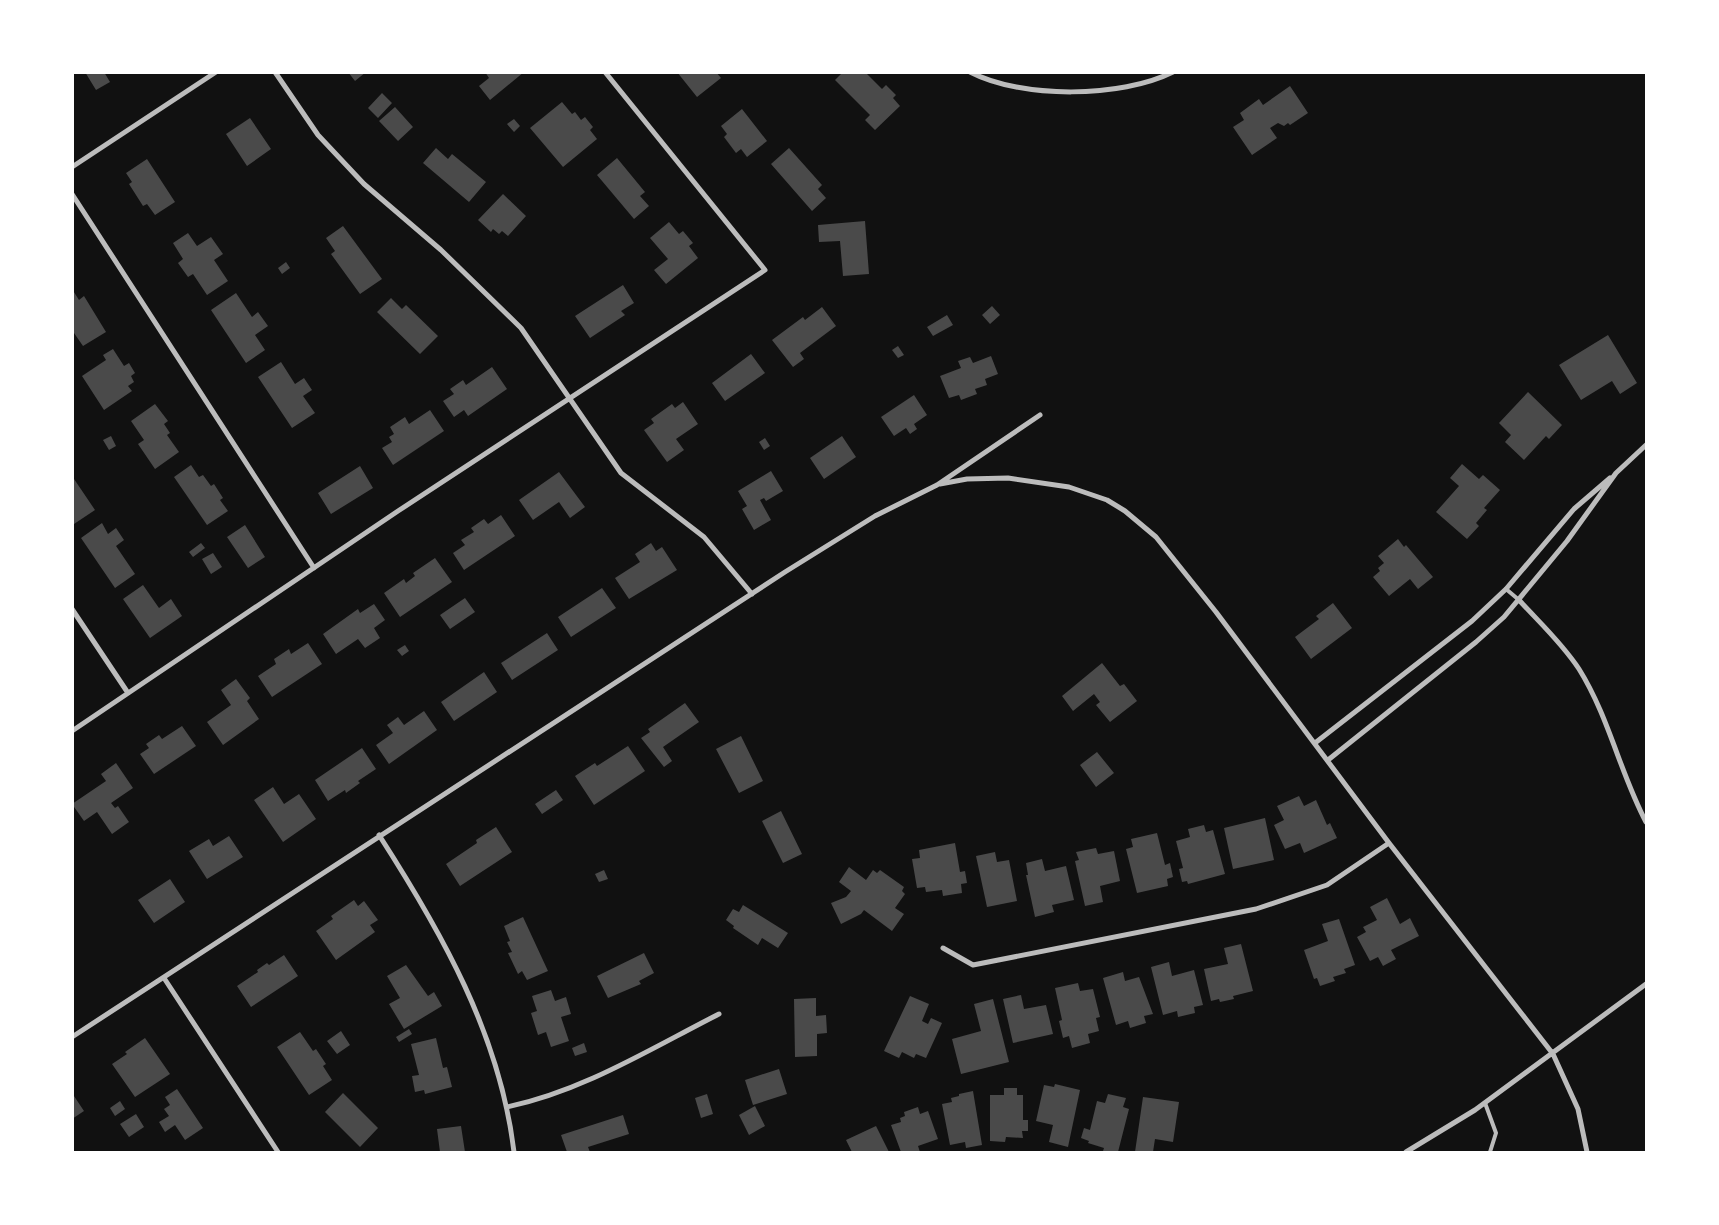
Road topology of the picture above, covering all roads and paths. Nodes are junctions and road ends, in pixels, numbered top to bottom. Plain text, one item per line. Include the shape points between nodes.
1 (216, 72) edge
2 (275, 72) edge
3 (605, 72) edge
4 (970, 72) edge
5 (1173, 72) edge
6 (72, 167) edge
7 (72, 194) edge
8 (570, 399) junction
9 (1040, 415) dead end
10 (1646, 445) edge
11 (1616, 473) junction
12 (937, 485) junction
13 (314, 568) junction
14 (1506, 589) junction
15 (752, 594) junction
16 (1519, 600) junction
17 (72, 609) edge
18 (128, 693) junction
19 (72, 731) edge
20 (1315, 743) junction
21 (1328, 760) junction
22 (1646, 822) edge
23 (379, 836) junction
24 (1390, 842) junction
25 (943, 948) dead end
26 (164, 978) junction
27 (1646, 984) edge
28 (719, 1014) dead end
29 (72, 1037) edge
30 (1553, 1054) junction
31 (1485, 1103) junction
32 (507, 1108) junction
33 (278, 1152) edge
34 (514, 1152) edge
35 (1406, 1152) edge
36 (1490, 1152) edge
37 (1588, 1152) edge

1 - 6 street
2 - 8 street via 318,135 364,184 441,250 521,328
3 - 8 street via 765,270
4 - 5 street via 1003,84 1086,90 1138,85
7 - 13 street
8 - 13 street
8 - 15 street via 621,473 704,537
9 - 12 street
10 - 11 street
11 - 14 street via 1574,509
11 - 16 street via 1581,524
12 - 15 street via 875,516
12 - 20 street via 987,478 1049,482 1089,492 1125,511 1142,523 1169,552
13 - 18 street
14 - 16 lane
14 - 20 street via 1472,620
15 - 23 street
16 - 21 street via 1476,642
16 - 22 street via 1568,653 1580,671 1606,724
17 - 18 street
18 - 19 street
20 - 21 street
21 - 24 street
23 - 26 street
23 - 32 street via 465,986 486,1034
24 - 25 street via 1327,885 1256,909 973,965
24 - 30 street
26 - 29 street
26 - 33 street
27 - 30 street
28 - 32 street via 579,1085
30 - 31 street
30 - 37 street via 1578,1109
31 - 35 street
31 - 36 lane via 1496,1133
32 - 34 street

